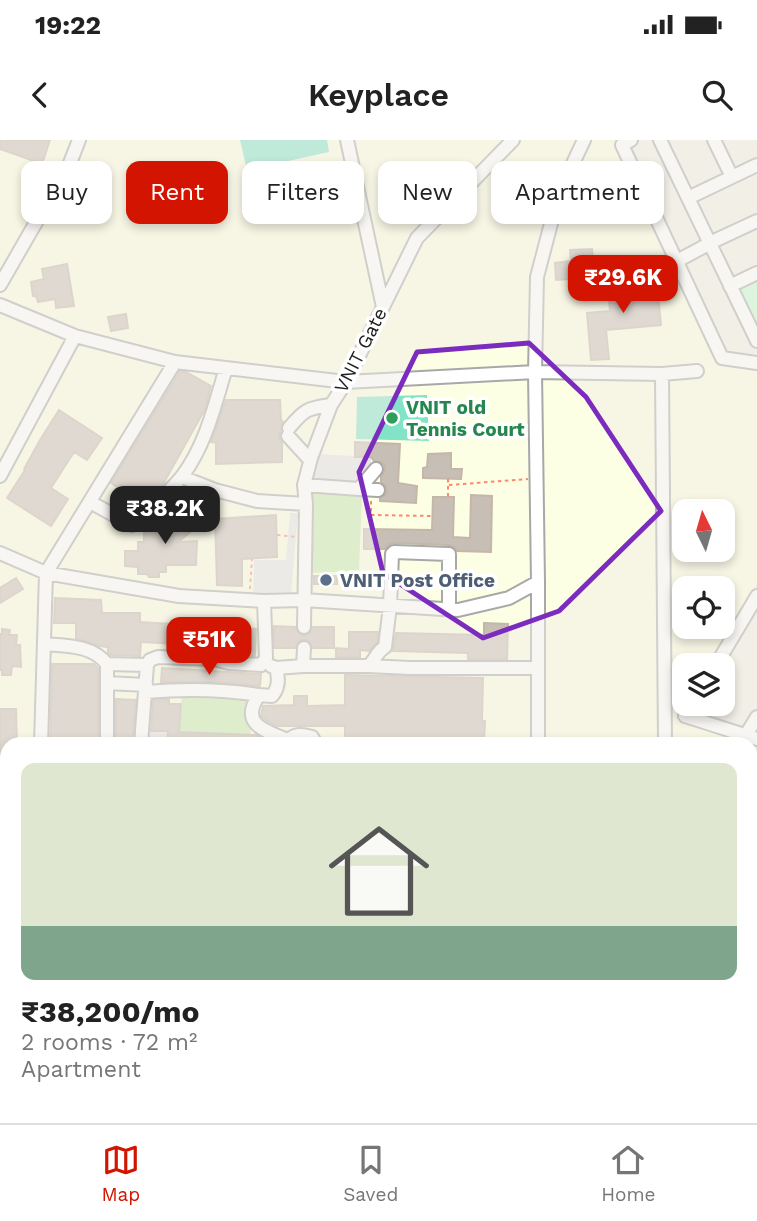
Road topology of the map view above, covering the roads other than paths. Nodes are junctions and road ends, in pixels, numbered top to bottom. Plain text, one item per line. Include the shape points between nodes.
1 (77, 140) edge
2 (347, 140) edge
3 (513, 140) edge
4 (584, 140) edge
5 (631, 140) edge
6 (660, 140) edge
7 (714, 140) edge
8 (757, 165) edge
9 (732, 177) junction
10 (688, 198) junction
11 (757, 221) edge
12 (710, 243) junction
13 (677, 261) junction
14 (757, 273) edge
15 (0, 285) edge
16 (730, 286) junction
17 (0, 305) edge
18 (383, 307) junction
19 (75, 336) junction
20 (757, 341) edge
21 (175, 362) junction
22 (757, 363) edge
23 (226, 368) junction
24 (697, 371) dead end
25 (535, 372) junction
26 (662, 374) junction
27 (346, 382) junction
28 (331, 405) junction
29 (310, 460) junction
30 (376, 469) dead end
31 (0, 476) edge
32 (182, 477) junction
33 (304, 485) junction
34 (90, 502) junction
35 (306, 504) junction
36 (0, 554) edge
37 (46, 573) junction
38 (538, 582) junction
39 (757, 596) edge
40 (303, 600) junction
41 (264, 601) junction
42 (390, 606) junction
43 (449, 610) junction
44 (753, 611) edge
45 (304, 627) dead end
46 (45, 644) junction
47 (304, 648) dead end
48 (724, 653) edge
49 (107, 664) junction
50 (147, 665) junction
51 (270, 666) junction
52 (303, 666) junction
53 (368, 666) junction
54 (538, 668) junction
55 (107, 683) junction
56 (146, 688) junction
57 (259, 695) junction
58 (685, 716) edge
59 (757, 717) edge
60 (326, 734) dead end
61 (41, 737) edge
62 (107, 737) edge
63 (142, 737) edge
64 (278, 737) edge
65 (320, 737) edge
66 (538, 737) edge
67 (664, 737) edge
68 (751, 737) edge

1 - 15 street via 70,163
2 - 18 street
3 - 18 street, VNIT Gate via 417,238
4 - 25 street via 559,193 537,277
5 - 13 street via 622,145
6 - 10 street
7 - 9 street
8 - 9 street
9 - 10 street
10 - 12 street
11 - 12 street
12 - 13 street
12 - 16 street
13 - 22 street via 722,358
14 - 16 street
16 - 20 street
17 - 19 street
18 - 27 street, VNIT Gate
19 - 21 street
19 - 31 street
21 - 23 street
21 - 34 street
23 - 27 street
23 - 32 street via 196,456
24 - 26 street
25 - 26 street
25 - 27 street
25 - 38 street
26 - 67 street
27 - 28 street, VNIT Gate
28 - 29 street, VNIT Gate
28 - 29 street via 302,413 288,432
29 - 33 street, VNIT Gate
30 - 33 street via 369,490
32 - 34 street via 132,525
32 - 35 street via 257,501
33 - 35 street, VNIT Gate
34 - 37 street
35 - 40 street, VNIT Gate
36 - 37 street
37 - 41 street via 179,597
37 - 46 street
38 - 43 street via 509,598
38 - 54 street
39 - 44 street
40 - 41 street
40 - 42 street
40 - 45 street, VNIT Gate
41 - 51 street
42 - 43 street
42 - 43 street via 394,552 447,552
42 - 53 street via 385,648
44 - 48 street
46 - 49 street via 96,652
46 - 61 street
47 - 52 street
49 - 50 street
49 - 55 street
50 - 51 street via 158,657
50 - 56 street
51 - 52 street
51 - 57 street via 278,674 277,690 272,696
52 - 53 street
53 - 54 street
54 - 66 street
55 - 56 street
55 - 62 street
56 - 57 street
56 - 63 street
57 - 64 street via 252,716 258,726
58 - 68 street
59 - 68 street
60 - 65 street

